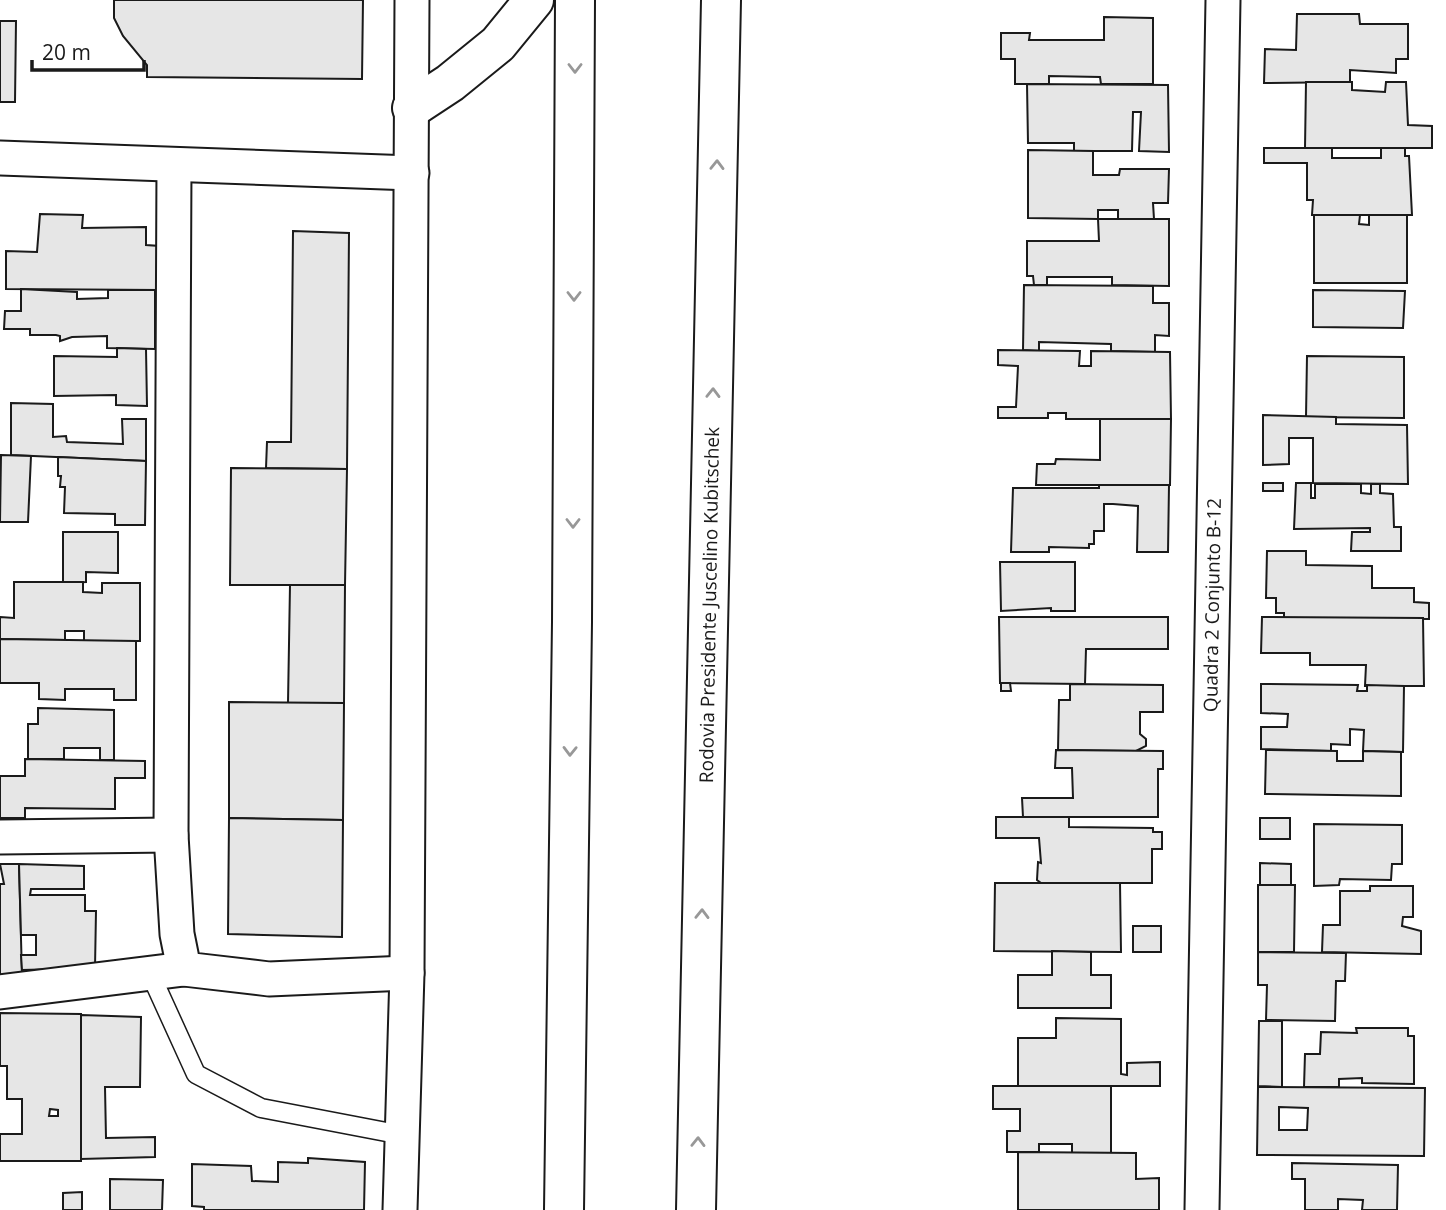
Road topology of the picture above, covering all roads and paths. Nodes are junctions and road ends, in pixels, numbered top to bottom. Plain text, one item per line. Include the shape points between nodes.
1 (412, 0) edge
2 (534, 0) edge
3 (575, 0) edge
4 (721, 0) edge
5 (1223, 0) edge
6 (412, 107) junction
7 (0, 158) edge
8 (174, 166) junction
9 (412, 173) junction
10 (171, 835) junction
11 (0, 837) edge
12 (184, 969) junction
13 (150, 973) junction
14 (407, 973) junction
15 (0, 992) edge
16 (402, 1135) junction
17 (400, 1210) edge
18 (564, 1210) edge
19 (696, 1210) edge
20 (1202, 1210) edge

1 - 6 street
2 - 6 highway via 498,44
3 -> 18 highway
19 -> 4 highway, Rodovia Presidente Juscelino Kubitschek
5 - 20 street, Quadra 2 Conjunto B-12
6 - 9 street
7 - 8 street
8 - 9 street
8 - 10 street
9 - 14 street
10 - 11 street
10 - 12 street
12 - 13 street
12 - 14 street via 269,979
13 - 15 street
13 - 16 lane via 196,1074 261,1108
14 - 16 street
16 - 17 street

